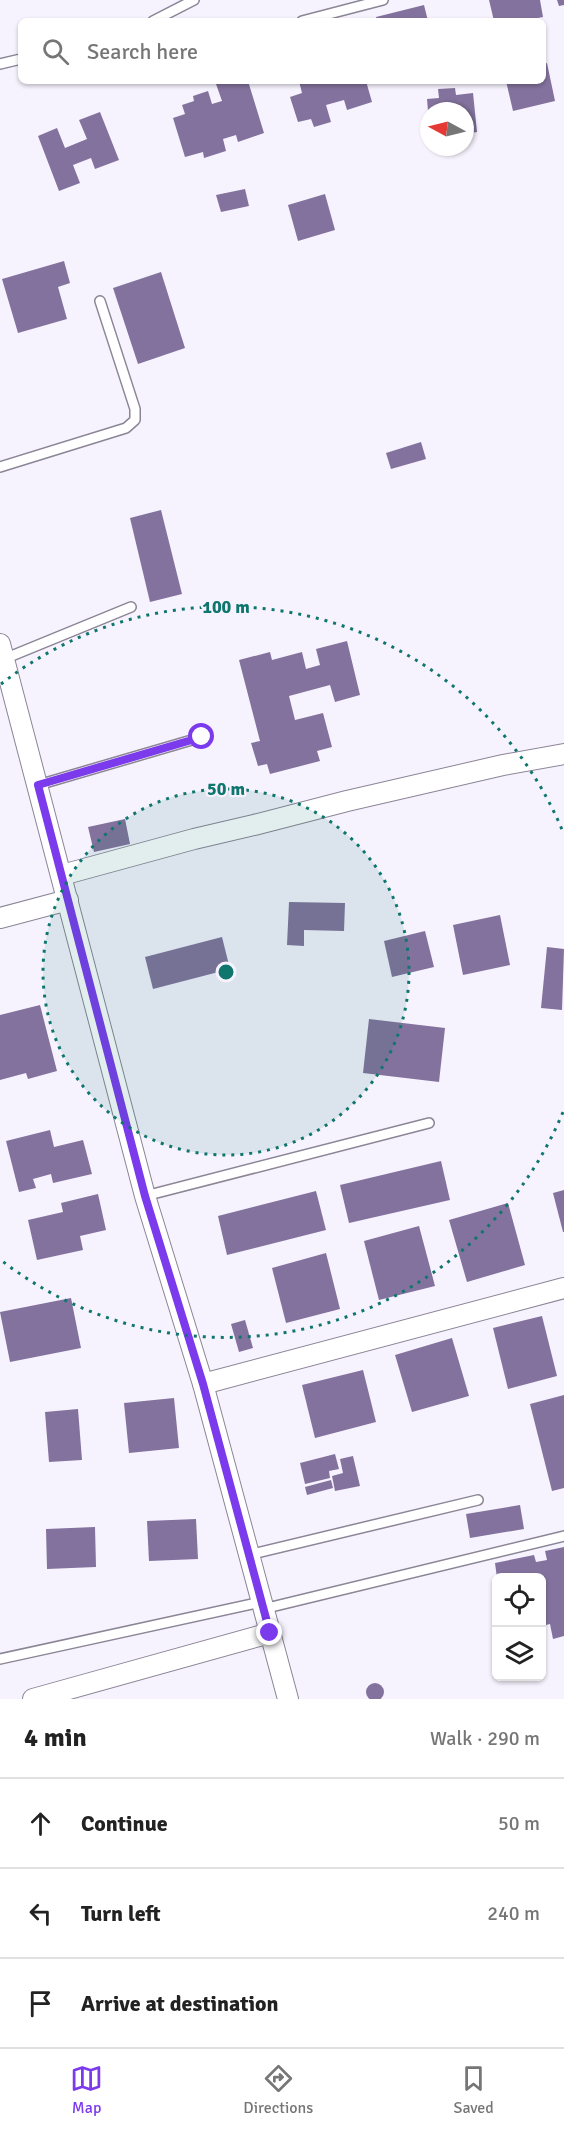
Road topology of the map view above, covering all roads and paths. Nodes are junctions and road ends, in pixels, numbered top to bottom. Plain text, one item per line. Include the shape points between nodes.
1 (194, 0) edge
2 (383, 0) edge
3 (159, 18) edge
4 (314, 18) edge
5 (18, 60) edge
6 (0, 64) edge
7 (100, 301) dead end
8 (0, 466) edge
9 (131, 607) dead end
10 (2, 651) edge
11 (202, 737) dead end
12 (564, 754) edge
13 (38, 785) junction
14 (62, 875) junction
15 (68, 900) junction
16 (0, 918) edge
17 (429, 1122) dead end
18 (145, 1196) junction
19 (564, 1288) edge
20 (203, 1384) junction
21 (478, 1500) dead end
22 (564, 1536) edge
23 (248, 1555) junction
24 (262, 1606) junction
25 (270, 1633) junction
26 (0, 1659) edge
27 (33, 1699) edge
28 (288, 1699) edge

1 - 3 lane
2 - 4 lane
5 - 6 lane
7 - 8 lane via 135,409 135,420 126,428
9 - 10 lane
10 - 13 street
11 - 13 lane
12 - 14 street via 347,801
13 - 14 street
14 - 15 street
15 - 16 street
15 - 18 street
17 - 18 lane
18 - 20 street
19 - 20 street
20 - 23 street
21 - 23 lane
22 - 24 lane
23 - 24 street
24 - 25 street
24 - 26 lane
25 - 27 street
25 - 28 street

